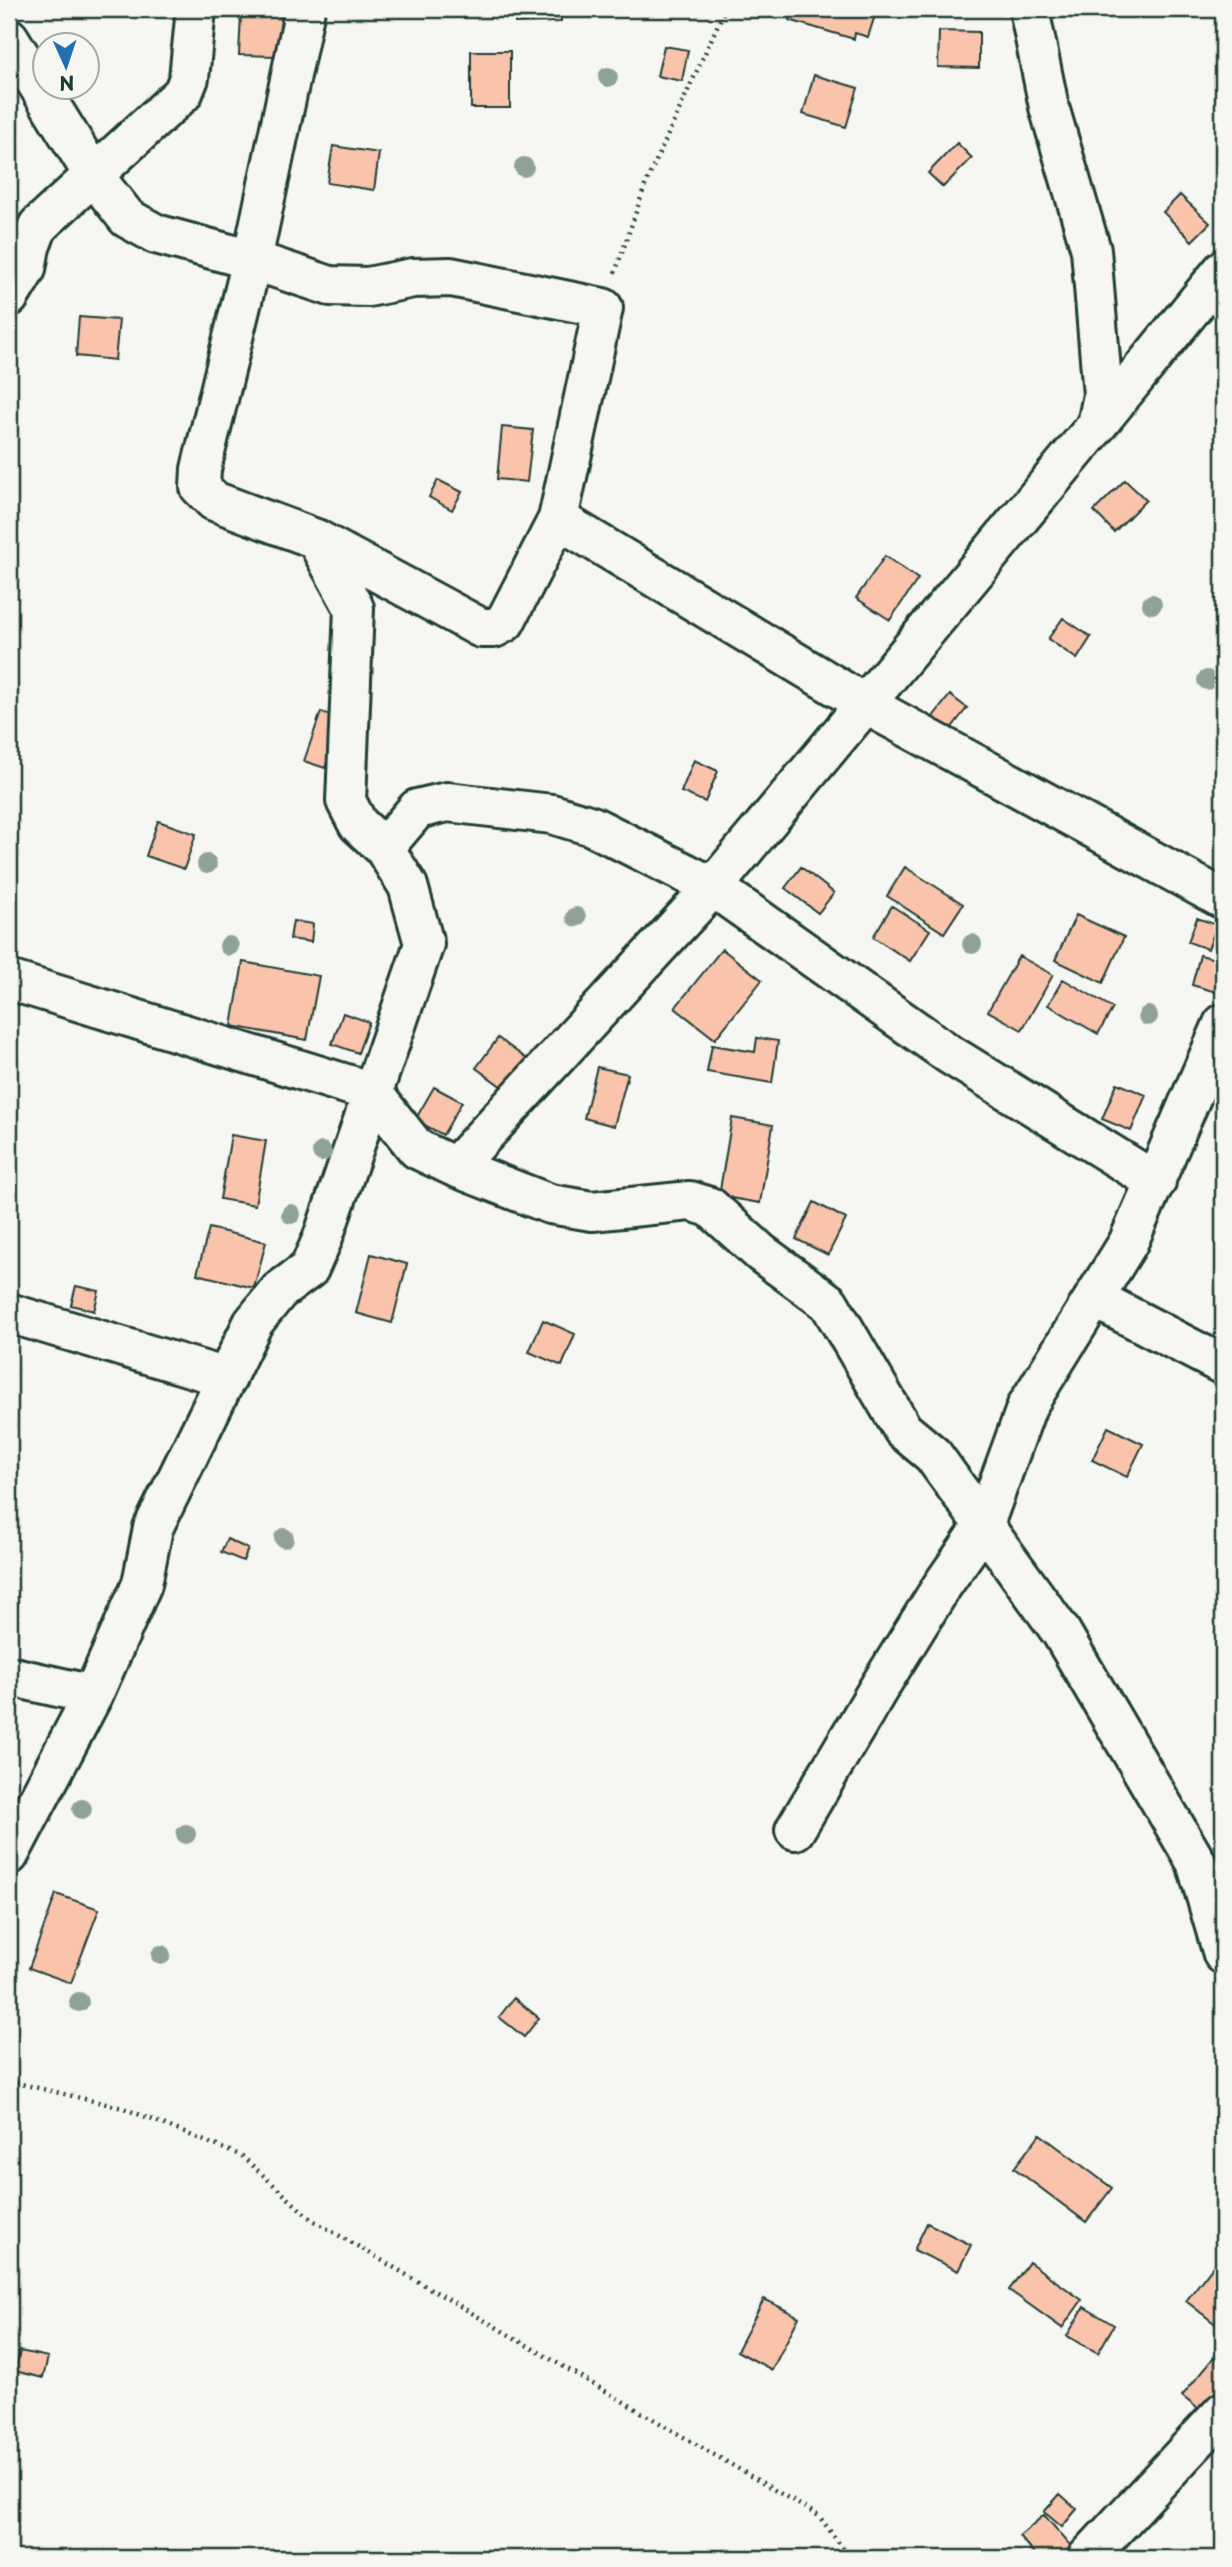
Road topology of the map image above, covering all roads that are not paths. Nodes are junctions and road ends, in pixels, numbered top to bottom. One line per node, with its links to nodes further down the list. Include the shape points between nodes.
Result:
1 (196, 9): 5 (street, via 189,78 183,93)
2 (305, 9): 6 (street)
3 (1029, 9): 9 (street, via 1049,107 1091,250 1102,395)
4 (9, 38): 5 (street)
5 (93, 176): 6 (street, via 127,218 156,234); 8 (street, via 38,226 26,269)
6 (252, 260): 10 (street, via 330,286 368,287 451,277 603,308); 11 (street, via 200,487 214,501)
7 (1223, 270): 9 (street)
8 (9, 297)
9 (1097, 425): 12 (street)
10 (558, 519): 11 (street, via 505,622 494,628 481,628); 12 (street)
11 (316, 539): 13 (street, via 354,608 346,801 358,824)
12 (865, 704): 14 (street); 15 (street)
13 (384, 848): 14 (street, via 417,809 447,802 552,814 593,826); 18 (street, via 408,886 424,944)
14 (713, 887): 19 (street); 20 (street, via 949,1054)
15 (1223, 899)
16 (9, 980): 18 (street)
17 (1223, 1024): 20 (street)
18 (372, 1093): 19 (street, via 417,1149); 24 (street, via 309,1269 279,1291 253,1323)
19 (455, 1167): 25 (street, via 561,1206 593,1210 690,1201 710,1207 761,1253 830,1303 902,1430 933,1455)
20 (1156, 1182): 21 (street, via 1128,1242)
21 (1094, 1298): 23 (street); 25 (street, via 1027,1406)
22 (9, 1313): 24 (street)
23 (1223, 1365)
24 (227, 1378): 27 (street, via 153,1528 142,1584)
25 (983, 1527): 28 (street, via 942,1586); 30 (street, via 1061,1632 1196,1862)
26 (9, 1675): 27 (street)
27 (93, 1695): 29 (street)
28 (795, 1830)
29 (9, 1855)
30 (1223, 1954)
31 (1223, 2413): 32 (street)
32 (1087, 2558)

